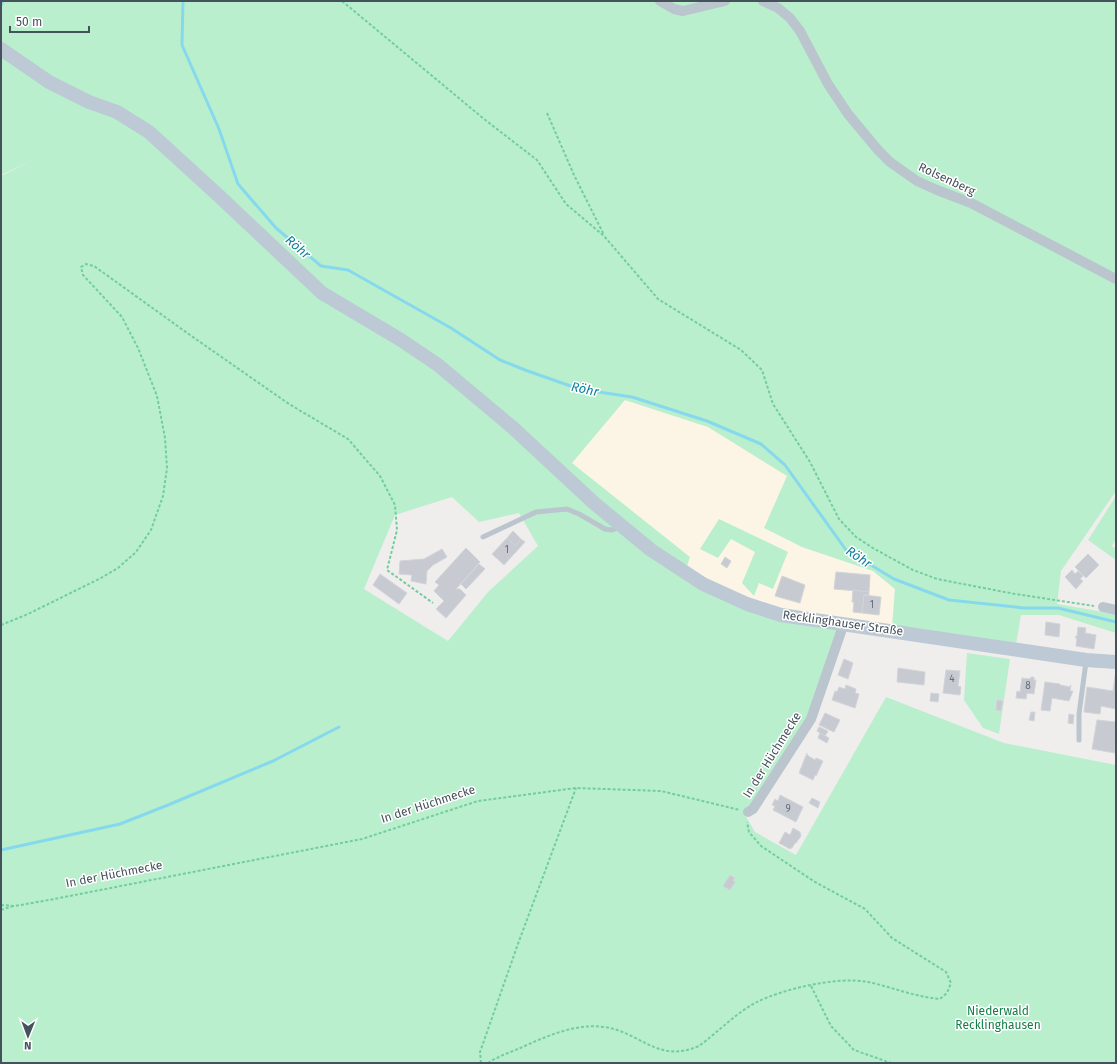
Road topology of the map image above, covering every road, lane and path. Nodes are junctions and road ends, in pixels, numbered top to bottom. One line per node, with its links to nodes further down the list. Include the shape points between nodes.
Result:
1 (342, 1): 7 (path, via 537,160 566,204)
2 (660, 1): 3 (street, via 683,11)
3 (725, 1)
4 (763, 1): 8 (street, Rolsenberg, via 772,4 795,24 828,84 848,114 890,162 917,181 971,204)
5 (1, 49): 9 (main road, Recklinghauser Straße, via 50,82 89,102 117,112 149,132 322,293 438,365 512,427)
6 (548, 113): 7 (path, via 574,175)
7 (604, 236): 12 (path, via 658,299 740,350 762,370 773,404 810,462 839,519 856,537 902,564 937,579 974,588)
8 (1116, 279)
9 (621, 526): 10 (lane, via 612,530 605,529 567,509 536,512); 14 (main road, Recklinghauser Straße, via 651,550 703,584 747,604 781,615)
10 (483, 537)
11 (433, 603): 15 (path, via 387,570 398,530 395,505 380,476 348,439 277,395 94,266 86,264 81,267 83,275 122,316 157,396 165,438 167,468 163,496 151,530 136,552 118,568 35,611)
12 (1103, 607): 13 (street)
13 (1116, 610)
14 (844, 623): 16 (main road, Recklinghauser Straße); 20 (street, In der Hüchmecke, via 811,719 753,809)
15 (1, 625)
16 (1086, 660): 17 (main road, Recklinghauser Straße); 18 (lane, via 1079,714)
17 (1116, 662)
18 (1079, 740)
19 (576, 788): 20 (path, In der Hüchmecke, via 661,791); 22 (path, In der Hüchmecke, via 478,800 362,839); 25 (path, via 480,1052)
20 (748, 812): 24 (path, via 749,832 761,846 815,882 865,909 892,938 946,972 951,983 947,993 940,999 861,981 838,981)
21 (1, 905): 22 (path, In der Hüchmecke)
22 (15, 906): 23 (path)
23 (1, 910)
24 (811, 986): 26 (path, via 776,993 754,1004 699,1046 690,1050 662,1051 626,1033 604,1027 583,1026 553,1034); 27 (path, via 831,1026 854,1050)
25 (481, 1063)
26 (488, 1063)
27 (891, 1063)

